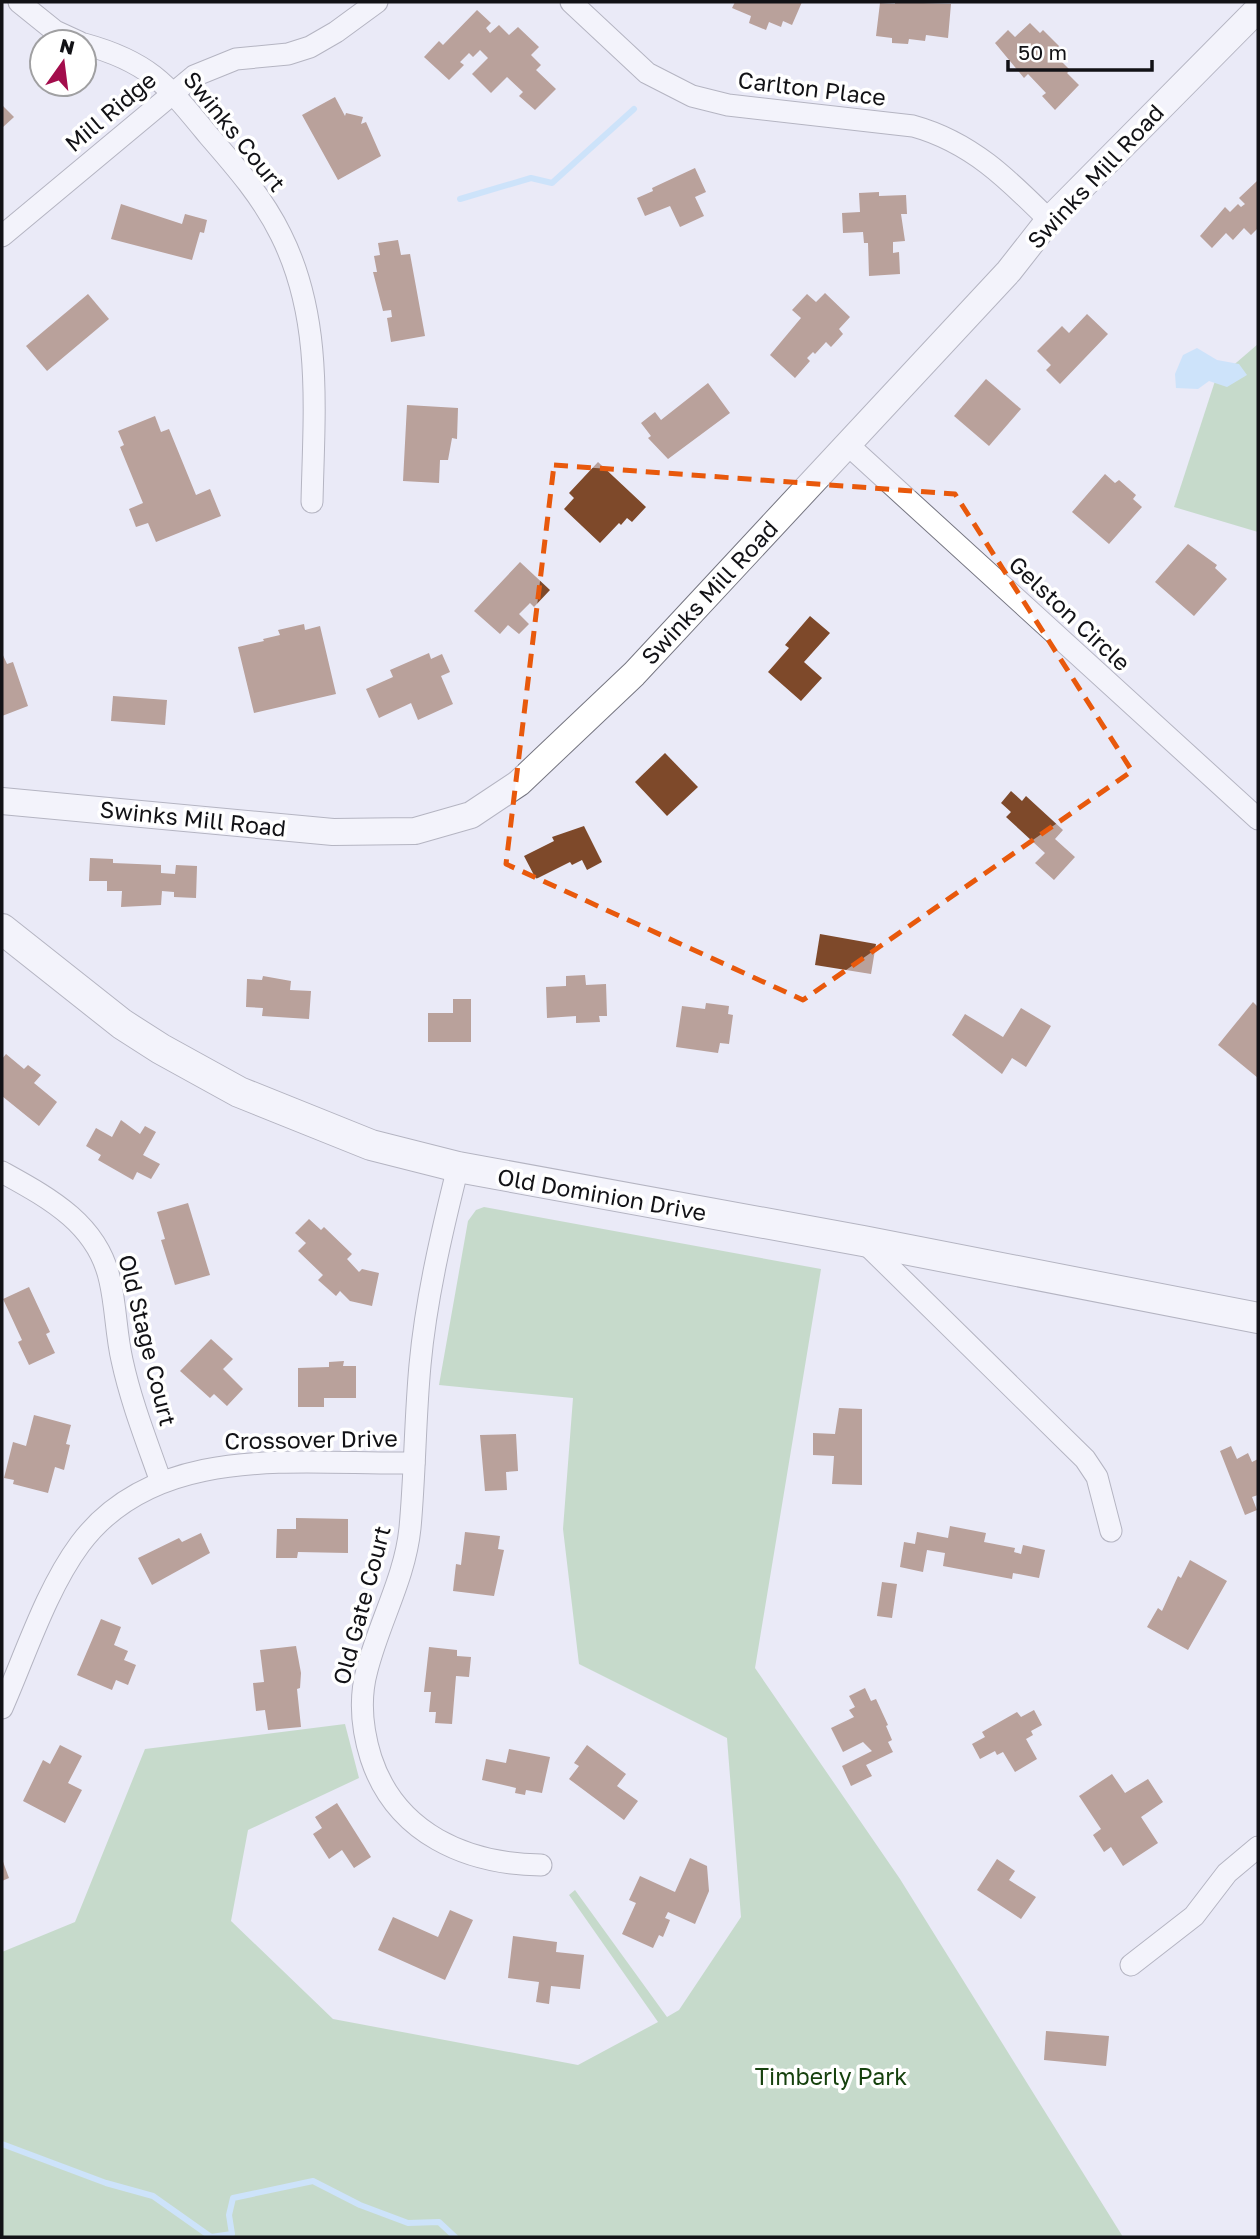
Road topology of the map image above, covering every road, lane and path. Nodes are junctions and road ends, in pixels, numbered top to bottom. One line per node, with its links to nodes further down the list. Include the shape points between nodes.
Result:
1 (19, 2): 5 (street)
2 (377, 2): 7 (street, Mill Ridge, via 310,47 218,65)
3 (571, 2): 8 (street, Carlton Place, via 626,56 666,85 728,105 932,131 995,167)
4 (1258, 9): 8 (street, Swinks Mill Road)
5 (50, 28)
6 (98, 49): 7 (street, Swinks Court, via 133,60)
7 (172, 92): 9 (street, Mill Ridge); 11 (street, Swinks Court, via 262,201 303,289 314,355)
8 (1049, 220): 10 (street, Swinks Mill Road, via 1009,271)
9 (2, 236)
10 (847, 444): 12 (street, Swinks Mill Road, via 615,692 519,783 471,815 415,831 333,832); 13 (street, Gelston Circle)
11 (312, 502)
12 (2, 801)
13 (1258, 819)
14 (2, 929): 15 (main road, Old Dominion Drive, via 122,1024 205,1075 342,1135)
15 (458, 1167): 17 (main road, Old Dominion Drive); 19 (street, Old Gate Court, via 424,1341)
16 (2, 1172): 20 (street, Old Stage Court, via 72,1215 101,1255 132,1399)
17 (863, 1241): 18 (main road, Old Dominion Drive); 21 (street, via 1085,1459 1097,1478)
18 (1258, 1318)
19 (414, 1463): 20 (street, Crossover Drive, via 231,1465); 24 (street, Old Gate Court, via 405,1559 362,1695 367,1743 389,1797 422,1832 475,1857)
20 (161, 1482): 22 (street, Crossover Drive, via 103,1518 80,1544 58,1582)
21 (1111, 1531)
22 (2, 1708)
23 (1258, 1847): 25 (street, via 1227,1873 1194,1916)
24 (541, 1865)
25 (1131, 1965)

